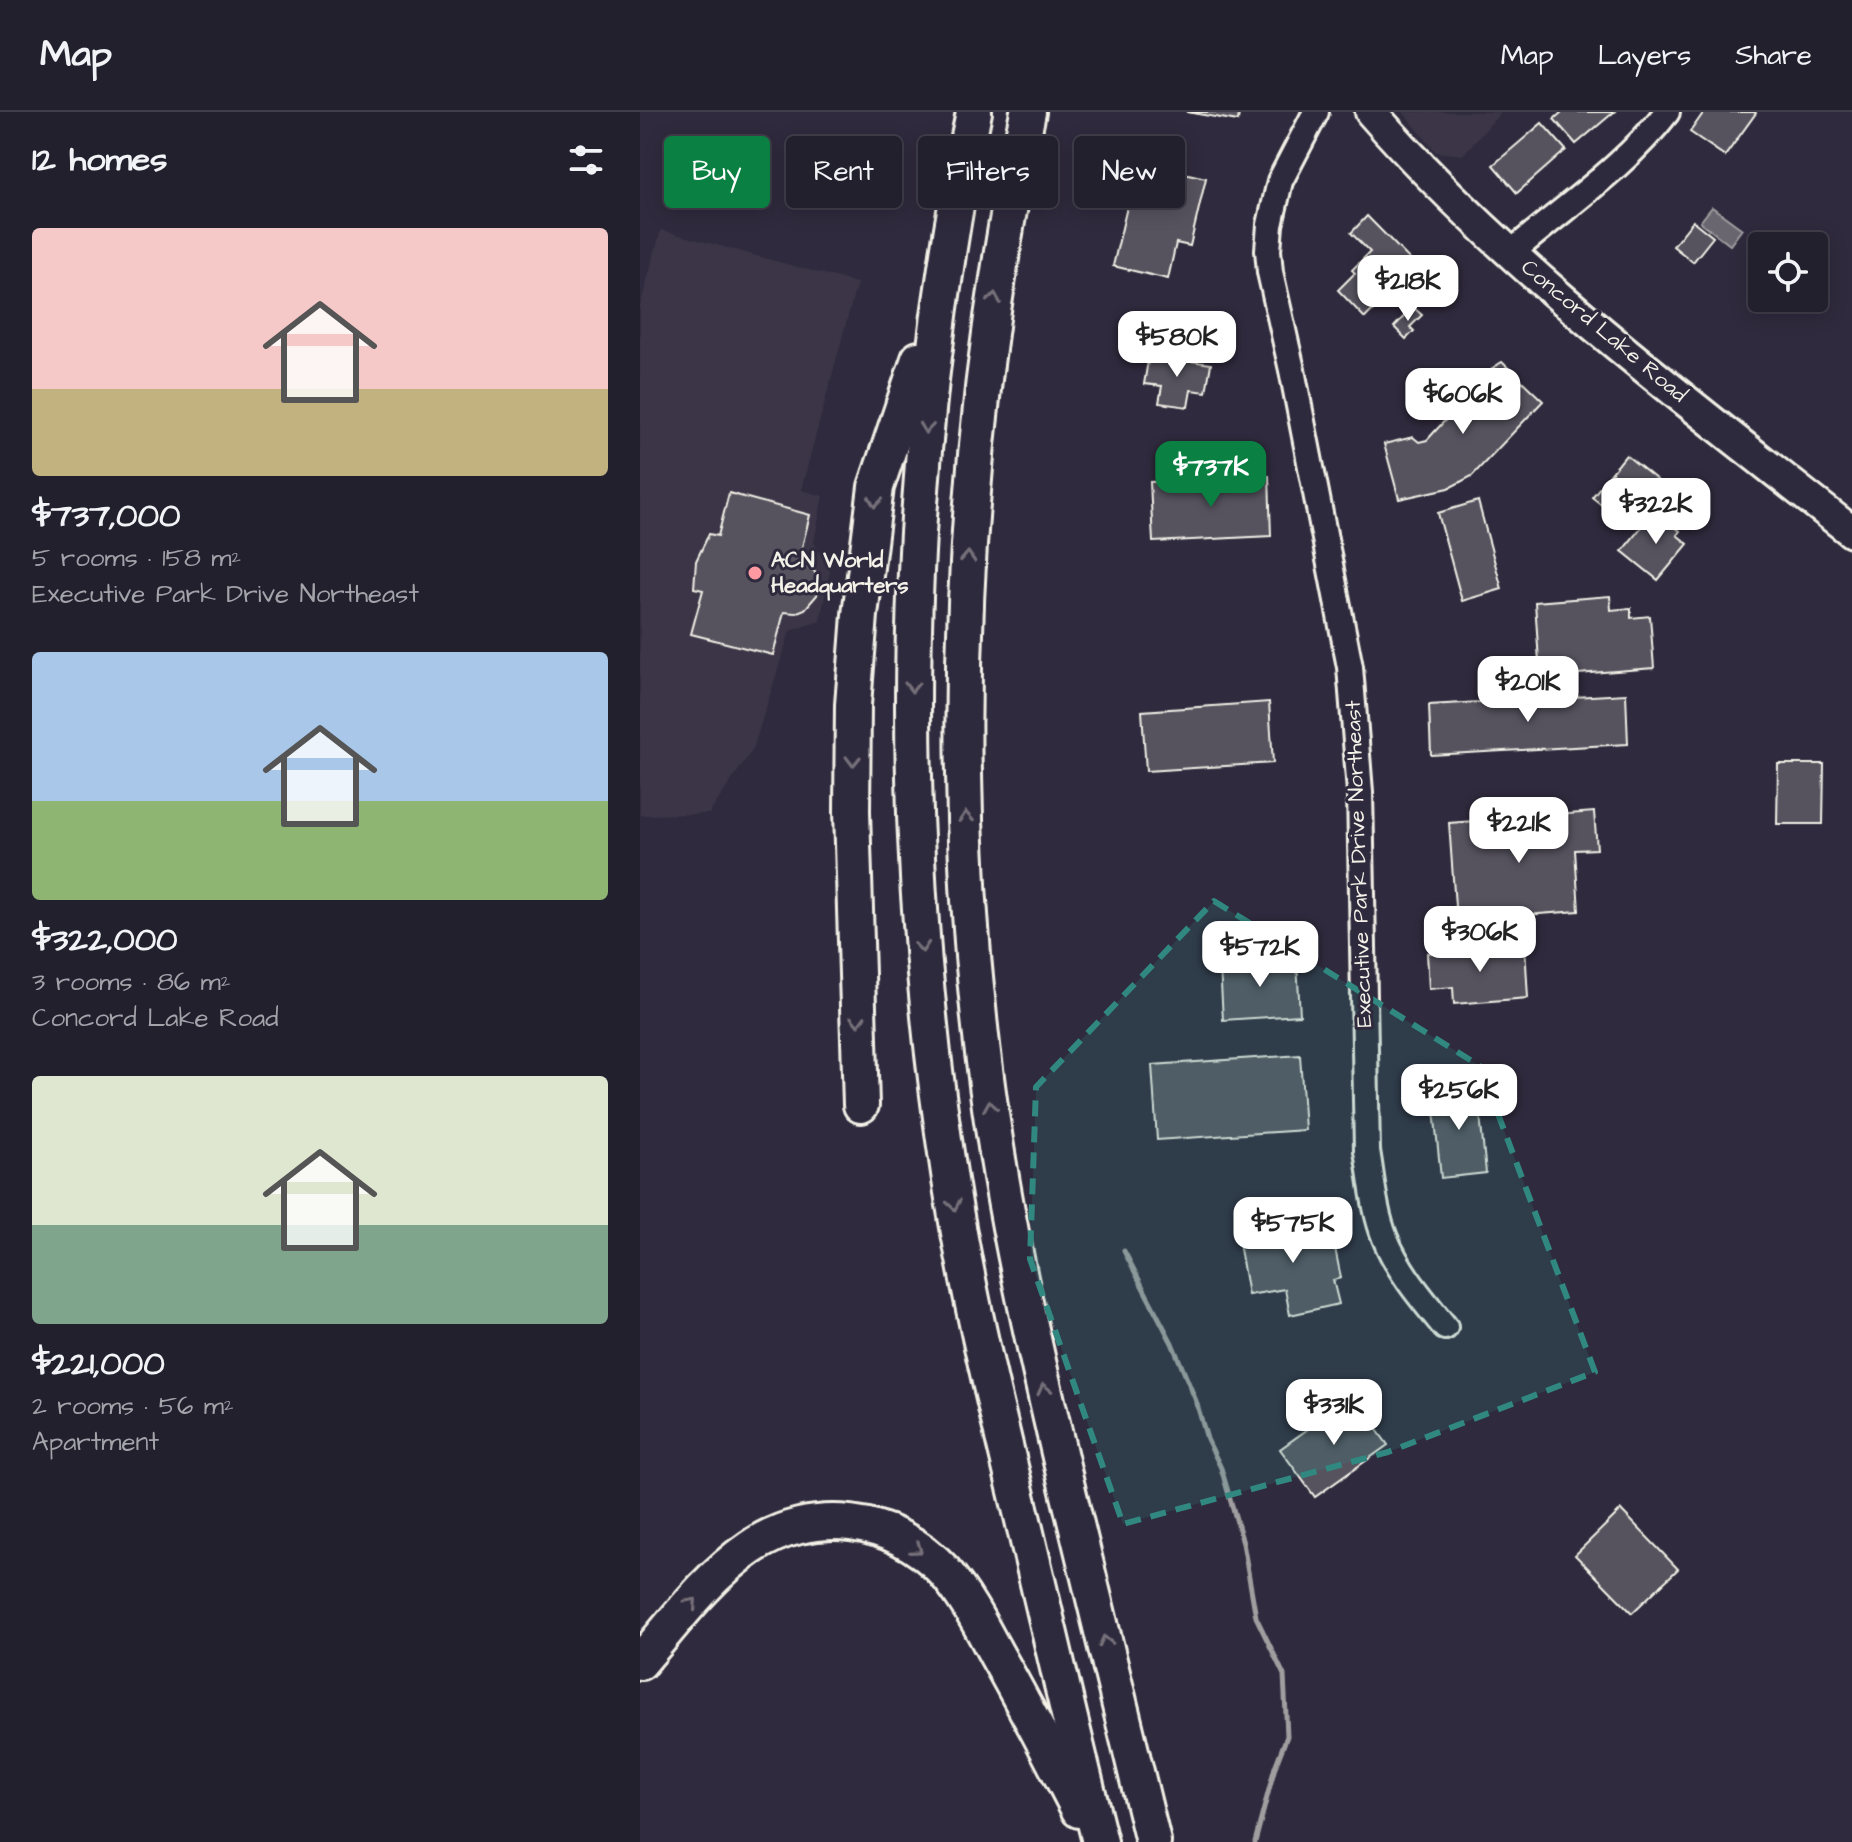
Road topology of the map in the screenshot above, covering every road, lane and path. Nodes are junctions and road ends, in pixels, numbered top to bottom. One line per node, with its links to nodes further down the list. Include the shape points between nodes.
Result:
1 (974, 112): 7 (highway)
2 (1028, 112): 12 (highway, one-way to 2, via 1006,1207 982,1045 970,895 962,706 973,466 1009,202)
3 (1316, 112): 10 (street, Executive Park Drive Northeast, via 1280,181 1270,225 1270,272 1350,667 1360,780 1370,1167 1385,1238)
4 (1371, 112): 6 (main road, Concord Lake Road, via 1424,172)
5 (1667, 112): 6 (street, via 1617,166)
6 (1511, 253): 8 (main road, Concord Lake Road)
7 (941, 295): 9 (highway, one-way to 9, via 876,487 860,615 852,811); 13 (highway, one-way to 13, via 920,495 912,667 912,781 928,1018 950,1183 973,1301)
8 (1852, 532)
9 (861, 1105)
10 (1445, 1327)
11 (640, 1662): 13 (highway, one-way to 13, via 727,1566 780,1530 843,1521 898,1536 944,1572 977,1618)
12 (1123, 1717): 14 (highway); 15 (highway)
13 (1098, 1842)
14 (1153, 1842)
15 (1175, 1842)

